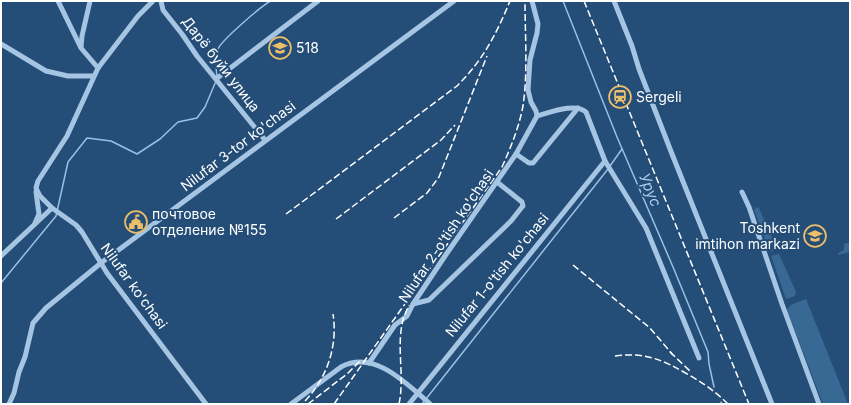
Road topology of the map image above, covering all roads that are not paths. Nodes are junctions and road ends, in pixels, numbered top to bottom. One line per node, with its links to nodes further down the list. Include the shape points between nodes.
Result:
1 (58, 1): 10 (street)
2 (90, 1): 10 (street)
3 (153, 1): 11 (street, via 138,16)
4 (161, 1): 13 (street, Дарё буйи улица, via 163,10)
5 (318, 1): 13 (street)
6 (454, 1): 16 (street, Nilufar 3-tor ko'chasi)
7 (532, 1): 15 (street, via 538,24 530,60 528,90)
8 (614, 1): 35 (street)
9 (1, 44): 12 (street, via 46,71 68,76)
10 (81, 48): 11 (street)
11 (98, 68): 12 (street)
12 (93, 76): 20 (street, via 67,136)
13 (216, 79): 16 (street, Дарё буйи улица)
14 (578, 108): 15 (street, via 555,110); 17 (street, via 533,163); 18 (street, via 586,112)
15 (537, 116): 17 (street, Nilufar 2-o'tish ko'chasi)
16 (265, 140): 25 (street, Nilufar 3-tor ko'chasi)
17 (516, 154): 19 (street, Nilufar 2-o'tish ko'chasi)
18 (605, 161): 27 (street, via 646,228); 29 (street, Nilufar 1-o'tish ko'chasi)
19 (497, 182): 26 (street, Nilufar 2-o'tish ko'chasi); 26 (street, via 522,202 523,206 511,221 429,300)
20 (36, 188): 22 (street, Nilufar ko'chasi); 23 (street, via 39,214)
21 (742, 192): 36 (street, via 750,207)
22 (52, 208): 23 (street); 25 (street, Nilufar ko'chasi, via 79,229)
23 (31, 228): 24 (street)
24 (1, 256)
25 (101, 263): 30 (street, Nilufar 3-tor ko'chasi, via 46,308 33,322 25,357); 31 (street, Nilufar ko'chasi)
26 (413, 304): 28 (street, Nilufar 2-o'tish ko'chasi, via 407,316 395,325)
27 (699, 358)
28 (370, 363): 29 (street, via 394,374); 32 (street, via 353,362 344,365)
29 (417, 393): 33 (street, Nilufar 1-o'tish ko'chasi); 34 (street)
30 (9, 404)
31 (206, 404)
32 (291, 404)
33 (409, 404)
34 (430, 404)
35 (772, 404)
36 (819, 404)

